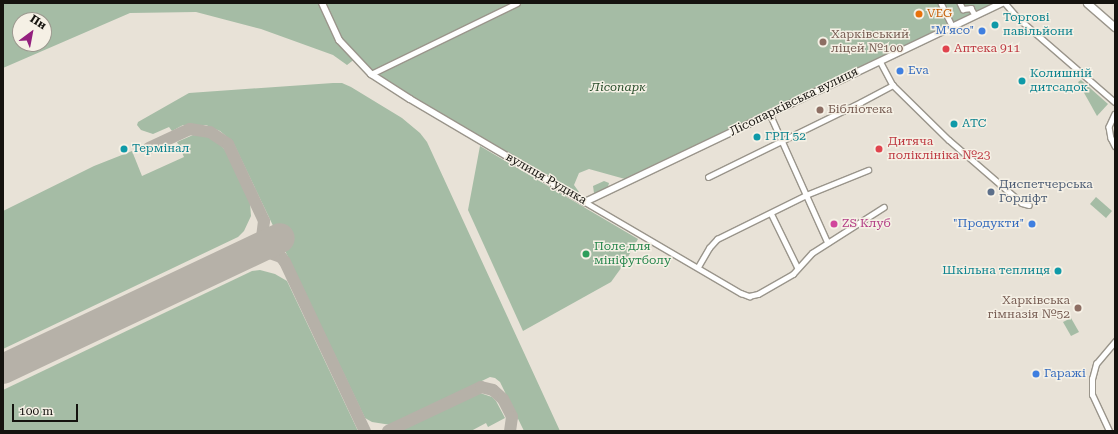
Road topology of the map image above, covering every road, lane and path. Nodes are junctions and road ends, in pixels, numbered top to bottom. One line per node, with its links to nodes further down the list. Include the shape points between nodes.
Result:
1 (322, 3): 11 (street, вулиця Рудика, via 339,40)
2 (517, 3): 11 (street)
3 (941, 3): 8 (street)
4 (960, 3): 7 (street, via 963,9 971,8)
5 (1004, 3): 7 (street, Лісопарківська вулиця); 13 (street)
6 (1087, 3): 9 (main road)
7 (975, 15): 8 (street, Лісопарківська вулиця)
8 (952, 26): 10 (street, Лісопарківська вулиця)
9 (1115, 27)
10 (880, 61): 12 (street); 14 (street, Лісопарківська вулиця)
11 (370, 74): 21 (street, вулиця Рудика)
12 (893, 84): 16 (street); 22 (street, via 949,140 1022,203)
13 (1114, 100)
14 (770, 114): 16 (street); 21 (street, Лісопарківська вулиця)
15 (1115, 114): 17 (street, via 1109,127)
16 (782, 141): 19 (street); 20 (street)
17 (1115, 146)
18 (868, 170): 20 (street)
19 (708, 177)
20 (806, 195): 24 (street); 25 (street)
21 (585, 202): 26 (street, вулиця Рудика)
22 (1029, 205)
23 (884, 207): 25 (street)
24 (771, 213): 26 (street, via 717,239); 27 (street)
25 (828, 243): 27 (street, via 812,253)
26 (698, 267): 27 (street, вулиця Рудика, via 749,296 758,294 793,274)
27 (798, 268)
28 (1115, 341): 29 (street, via 1096,364 1092,379 1092,395)
29 (1109, 431)

